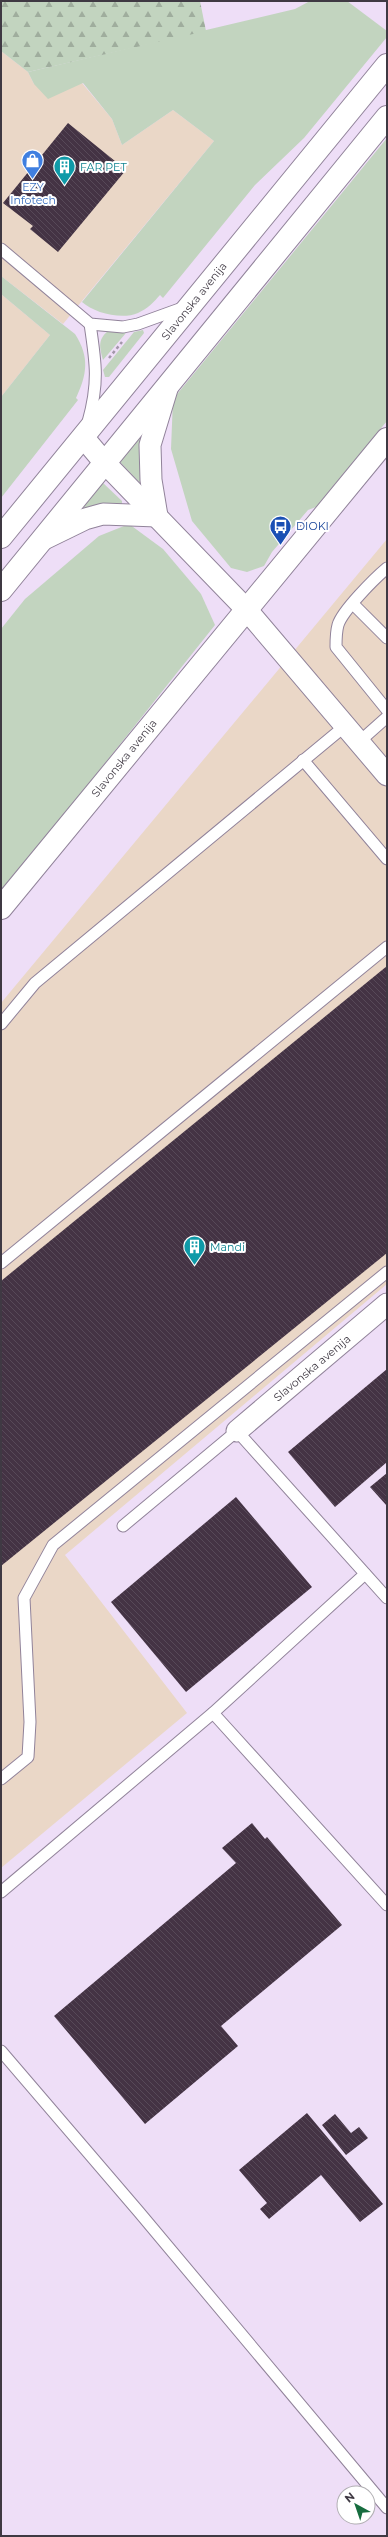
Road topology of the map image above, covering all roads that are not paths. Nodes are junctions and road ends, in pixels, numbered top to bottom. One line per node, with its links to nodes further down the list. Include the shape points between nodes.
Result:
1 (387, 64): 4 (main road, Slavonska avenija)
2 (387, 117): 6 (main road)
3 (1, 249): 5 (lane)
4 (191, 305): 5 (lane, via 123,327); 7 (main road, Slavonska avenija)
5 (90, 324): 7 (lane, via 96,364 96,394)
6 (169, 385): 9 (main road); 10 (street, via 150,445 151,480)
7 (83, 437): 9 (street); 11 (main road, Slavonska avenija)
8 (387, 440): 16 (main road, Slavonska avenija)
9 (104, 462): 10 (street); 12 (main road)
10 (157, 516): 12 (street, via 103,514 85,519); 16 (street)
11 (1, 537)
12 (42, 540): 14 (main road)
13 (387, 568): 15 (lane, via 371,582)
14 (1, 590)
15 (353, 604): 17 (lane); 18 (lane, via 338,624 336,647)
16 (246, 608): 20 (street); 25 (main road, Slavonska avenija)
17 (387, 638)
18 (387, 710)
19 (387, 717): 21 (lane)
20 (345, 726): 21 (street); 22 (lane)
21 (359, 742): 23 (street)
22 (303, 760): 24 (lane); 27 (lane, via 35,983)
23 (387, 776)
24 (387, 859)
25 (1, 908)
26 (387, 947): 28 (lane)
27 (1, 1024)
28 (1, 1263)
29 (387, 1272): 36 (lane, via 53,1545 24,1598 30,1722 28,1757)
30 (387, 1304): 31 (street, Slavonska avenija)
31 (237, 1431): 32 (lane); 33 (lane)
32 (123, 1526)
33 (365, 1574): 34 (lane); 35 (lane)
34 (387, 1598)
35 (213, 1713): 37 (lane); 38 (lane)
36 (1, 1779)
37 (1, 1892)
38 (387, 1905)
39 (1, 2051): 40 (lane, via 140,2212)
40 (387, 2508)

